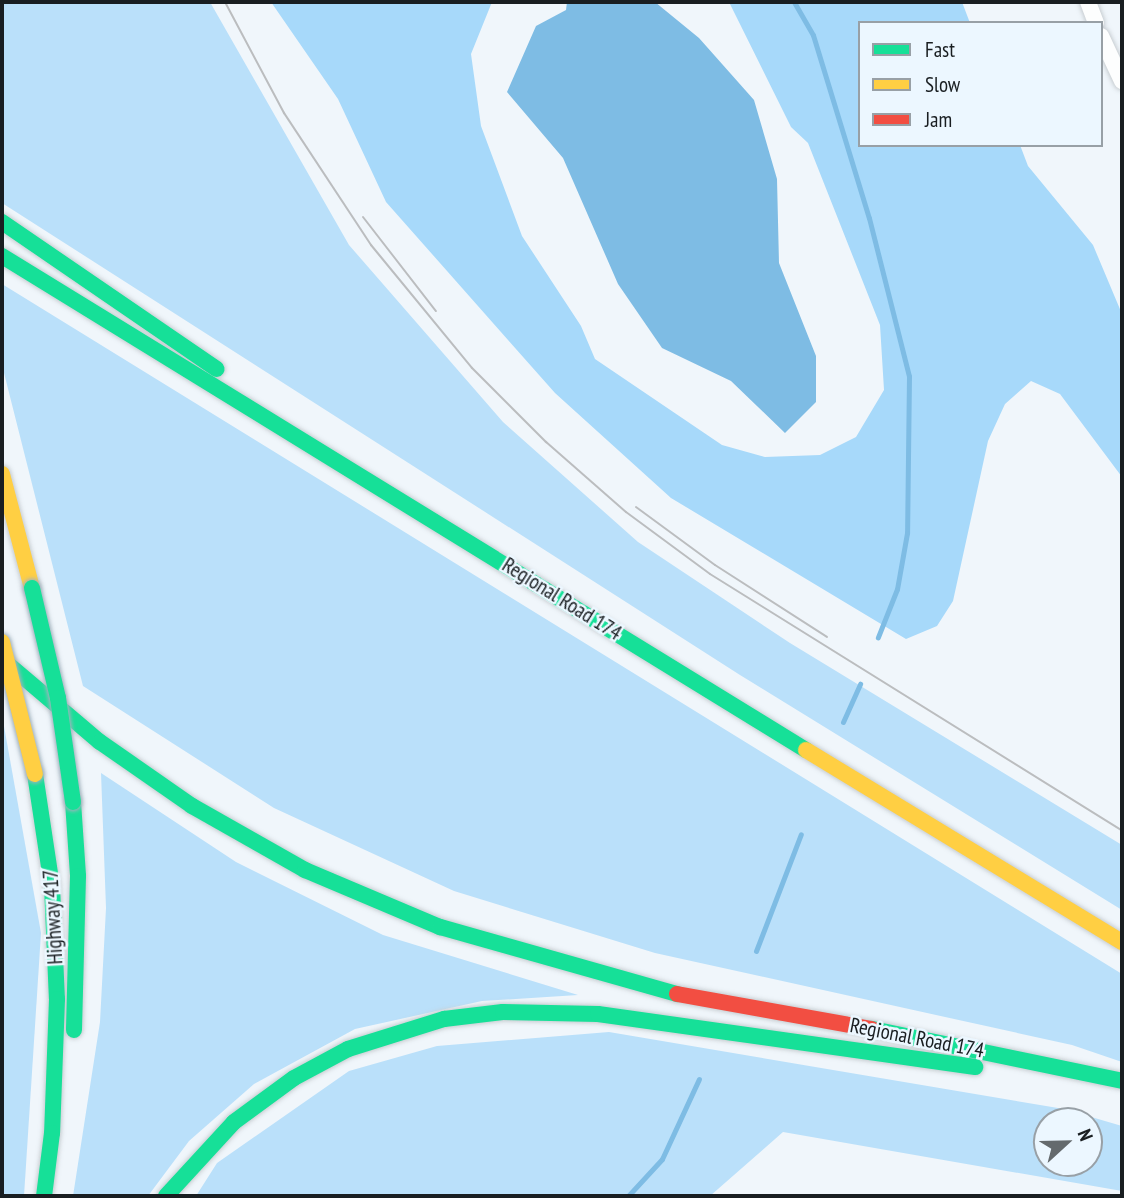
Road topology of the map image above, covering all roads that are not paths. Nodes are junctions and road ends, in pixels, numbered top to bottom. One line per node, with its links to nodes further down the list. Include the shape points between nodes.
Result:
1 (1088, 2): 2 (street)
2 (1095, 21)
3 (1103, 40): 4 (street)
4 (1122, 81)
5 (2, 222): 8 (highway)
6 (2, 256): 8 (highway, Regional Road 174)
7 (2, 474): 12 (highway, bridge, via 60,711 74,802 78,922)
8 (461, 538): 11 (highway, Regional Road 174)
9 (2, 642): 16 (highway, Highway 417, bridge, via 35,774 52,886 55,1089)
10 (2, 659): 14 (highway, Regional Road 174, via 100,742 192,806 277,856 428,922 562,965 697,999 887,1031)
11 (1122, 942)
12 (74, 1044)
13 (72, 1066): 17 (highway)
14 (1122, 1081)
15 (1122, 1097): 18 (highway, via 987,1069 598,1014 484,1014 381,1037 303,1073 234,1122)
16 (44, 1196)
17 (58, 1196)
18 (166, 1196)

